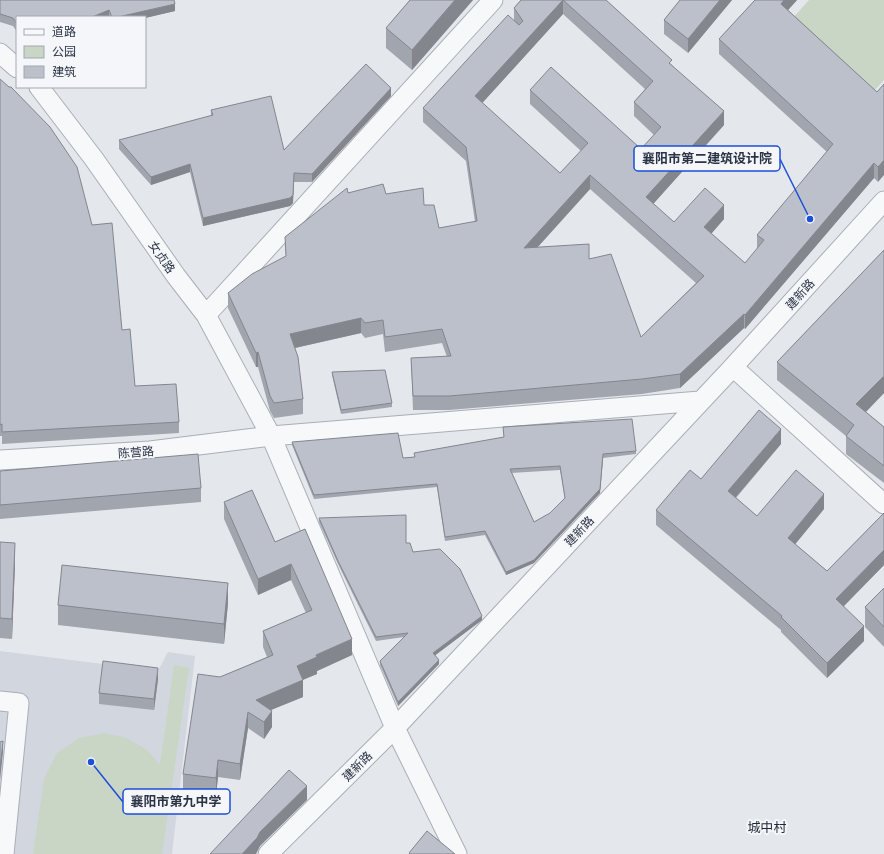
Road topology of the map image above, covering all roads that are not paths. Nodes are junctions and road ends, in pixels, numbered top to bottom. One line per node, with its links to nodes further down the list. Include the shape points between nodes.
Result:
1 (493, 0): 6 (street)
2 (0, 53): 3 (street)
3 (16, 67)
4 (40, 88): 6 (street, 女贞路)
5 (884, 201): 7 (street, 建新路)
6 (206, 315): 9 (street, 女贞路)
7 (733, 367): 8 (street, 建新路); 11 (street)
8 (700, 401): 9 (street, 陈营路); 13 (street, 建新路)
9 (271, 436): 10 (street, 陈营路, via 150,451); 13 (street, 女贞路)
10 (0, 460)
11 (884, 504)
12 (0, 701): 14 (street, via 20,703)
13 (395, 728): 15 (street, 建新路); 16 (street, 女贞路)
14 (4, 854)
15 (268, 854)
16 (457, 854)

